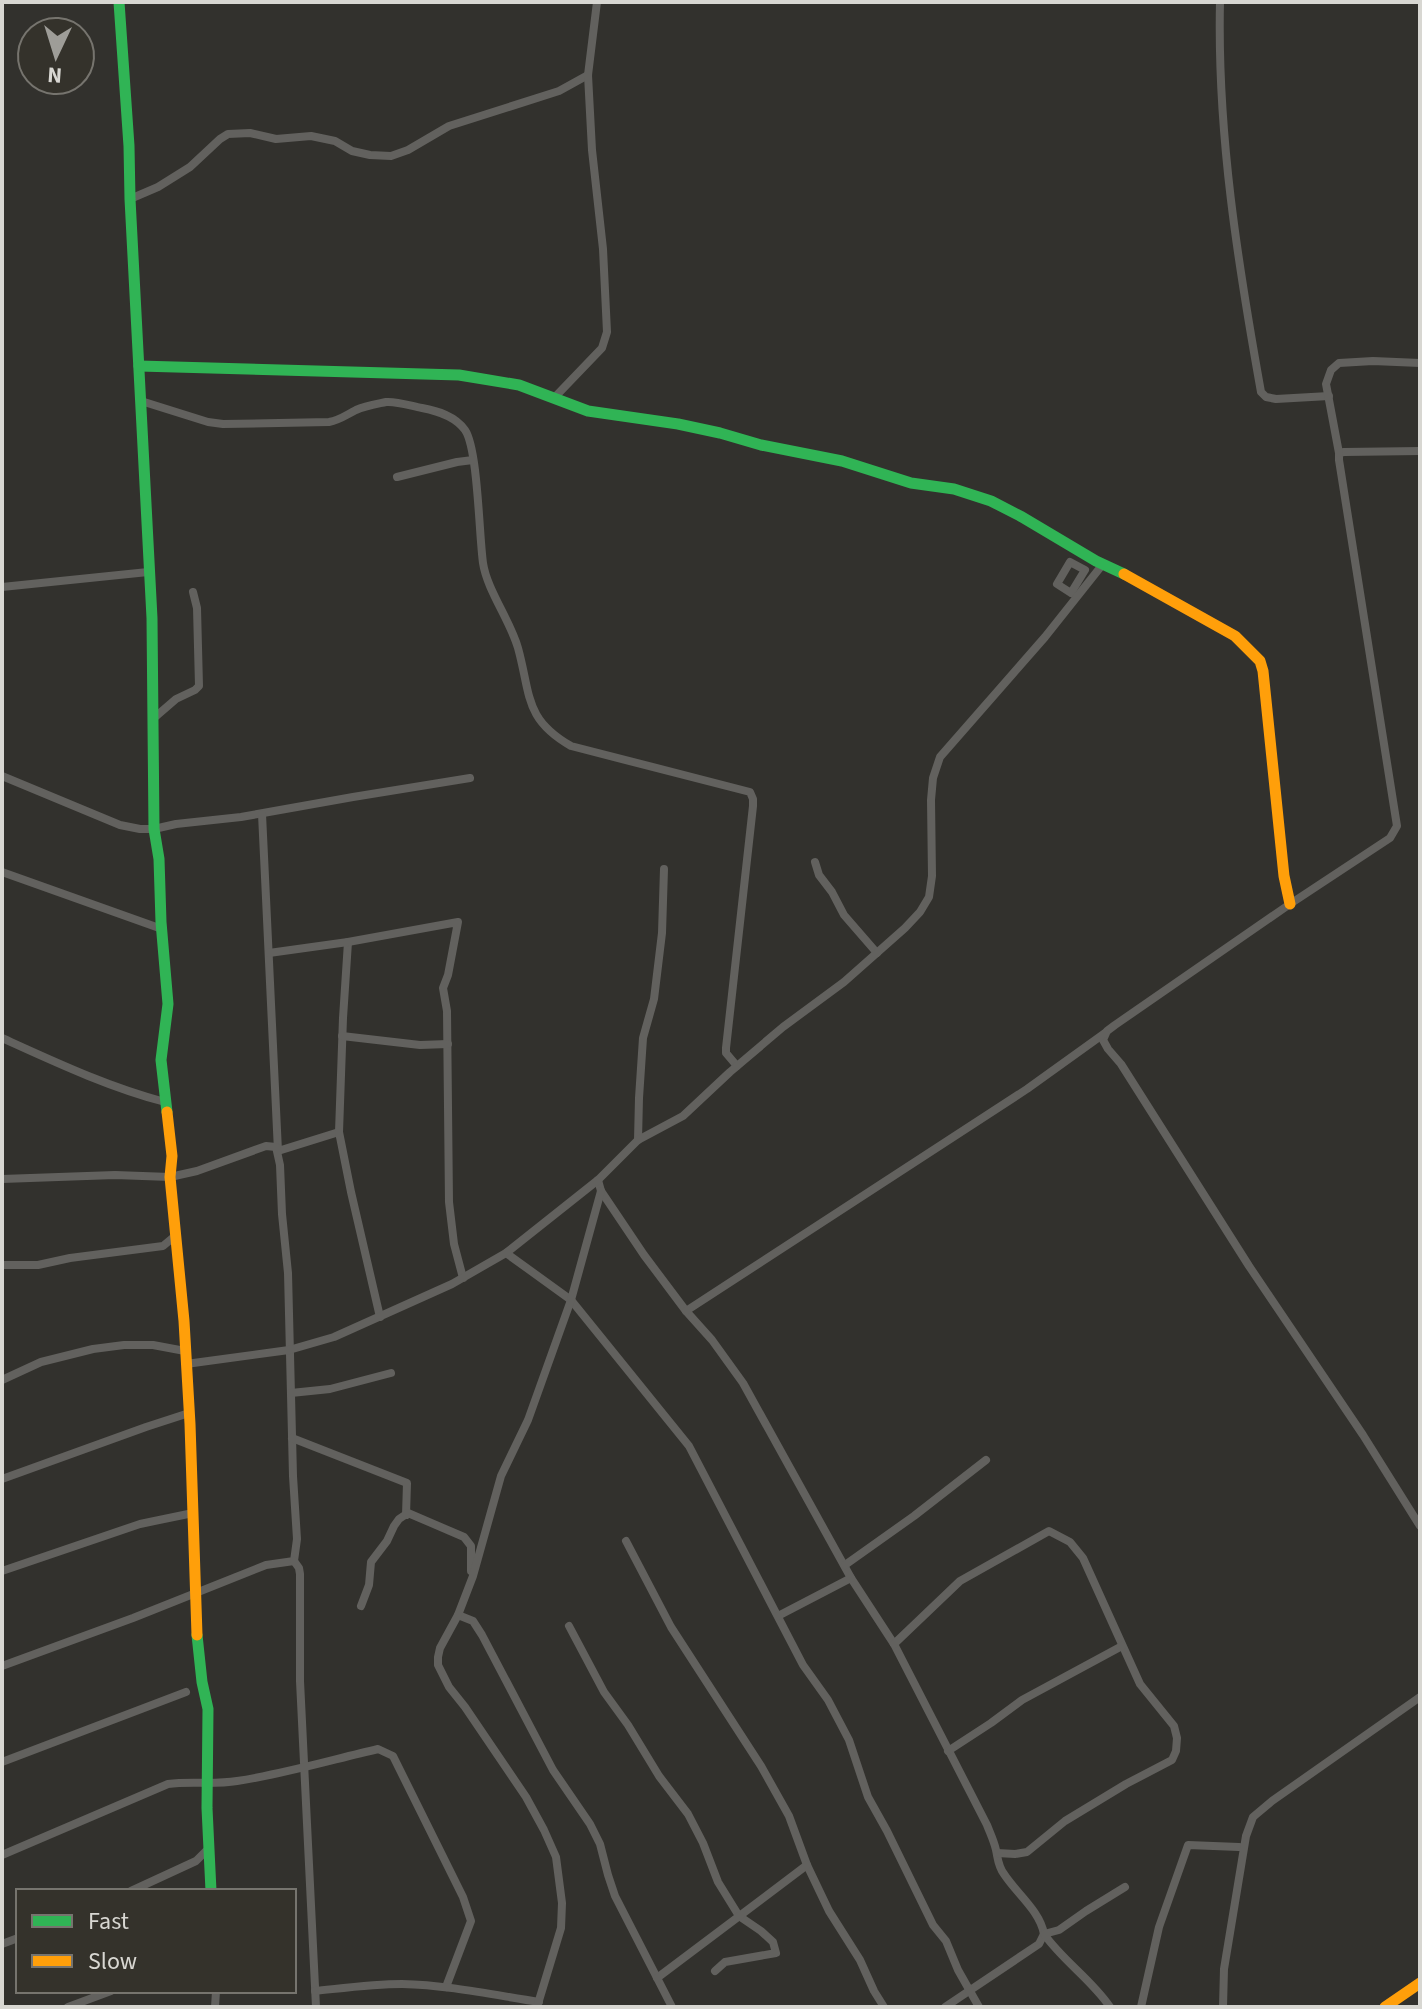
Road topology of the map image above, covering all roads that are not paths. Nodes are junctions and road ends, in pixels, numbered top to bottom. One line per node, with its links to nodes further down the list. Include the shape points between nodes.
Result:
1 (119, 2): 5 (main road)
2 (597, 2): 4 (street)
3 (1220, 2): 8 (street, via 1225,143 1261,392 1276,399)
4 (588, 75): 5 (street, via 559,91 449,126 391,156 352,151 311,136 228,134 190,167); 9 (street, via 607,332 602,348)
5 (130, 199): 7 (main road)
6 (1420, 363): 8 (street, via 1339,363 1328,376)
7 (139, 366): 9 (main road, via 459,375 519,385); 10 (main road)
8 (1329, 396): 12 (street)
9 (554, 398): 15 (main road, via 588,411 709,430 911,483 954,489 991,501)
10 (141, 401): 13 (street, via 223,424 329,422 390,401 457,421 466,432); 16 (main road)
11 (1420, 451): 12 (street)
12 (1339, 453): 27 (street, via 1397,826 1390,838)
13 (473, 460): 14 (street); 36 (street, via 484,567 518,647 534,712 542,724 571,746 751,794 726,1048)
14 (397, 477)
15 (1103, 564): 27 (main road, via 1235,636 1260,661); 31 (street, via 940,757 931,800 929,897)
16 (148, 572): 17 (street); 19 (main road)
17 (2, 587)
18 (193, 592): 19 (street, via 199,686)
19 (154, 718): 23 (main road)
20 (2, 776): 23 (street, via 120,825)
21 (470, 778): 22 (street)
22 (262, 814): 23 (street); 30 (street)
23 (154, 829): 28 (main road)
24 (815, 862): 31 (street, via 844,915)
25 (664, 869): 39 (street, via 654,999 643,1038)
26 (2, 872): 28 (street)
27 (1290, 904): 32 (street)
28 (162, 929): 37 (main road, via 168,1004 161,1060)
29 (348, 942): 30 (street); 33 (street); 35 (street, via 458,922 443,988)
30 (269, 953): 40 (street)
31 (877, 953): 36 (street)
32 (1107, 1031): 52 (street); 65 (street, via 1103,1040 1108,1049)
33 (342, 1036): 35 (street); 38 (street)
34 (2, 1038): 37 (street)
35 (448, 1044): 50 (street, via 449,1202)
36 (737, 1066): 39 (street, via 683,1116)
37 (165, 1102): 41 (main road)
38 (339, 1132): 40 (street); 53 (street)
39 (638, 1140): 43 (street)
40 (278, 1151): 41 (street, via 266,1146); 54 (street)
41 (170, 1177): 42 (street); 45 (main road)
42 (2, 1179)
43 (598, 1180): 44 (street); 47 (street)
44 (601, 1191): 51 (street); 52 (street)
45 (175, 1236): 46 (street); 48 (main road)
46 (163, 1246): 48 (street); 49 (street, via 38,1265)
47 (506, 1253): 50 (street); 51 (street)
48 (177, 1254): 55 (main road)
49 (2, 1265)
50 (463, 1278): 53 (street)
51 (571, 1300): 71 (street, via 528,1420 501,1476); 75 (street, via 689,1446)
52 (686, 1311): 68 (street, via 743,1383)
53 (380, 1317): 54 (street)
54 (289, 1350): 55 (street); 58 (street)
55 (185, 1358): 57 (street, via 153,1345 124,1345 41,1362); 59 (main road)
56 (391, 1373): 58 (street)
57 (2, 1380)
58 (291, 1393): 60 (street)
59 (189, 1413): 62 (street); 63 (main road)
60 (292, 1438): 64 (street, via 407,1483); 67 (street)
61 (986, 1460): 68 (street)
62 (2, 1479)
63 (193, 1513): 69 (street, via 140,1524); 72 (main road)
64 (406, 1515): 71 (street, via 464,1537 471,1546); 73 (street, via 371,1562)
65 (1420, 1526)
66 (626, 1541): 90 (street, via 671,1627 789,1816)
67 (294, 1561): 72 (street, via 266,1565); 84 (street, via 300,1574)
68 (845, 1565): 70 (street)
69 (2, 1571)
70 (851, 1578): 75 (street); 77 (street)
71 (471, 1579): 74 (street)
72 (194, 1593): 79 (street); 85 (main road, via 208,1709)
73 (361, 1606)
74 (458, 1615): 97 (street, via 473,1621 482,1635 553,1770 590,1824 615,1896); 103 (street, via 440,1648 438,1665 526,1797 556,1857 561,1928)
75 (778, 1616): 100 (street, via 849,1740 868,1797)
76 (569, 1626): 94 (street, via 604,1692 688,1814)
77 (894, 1644): 78 (street, via 960,1581 1049,1531 1070,1542 1083,1558); 82 (street)
78 (1122, 1646): 82 (street, via 1022,1700); 88 (street, via 1140,1684 1174,1726 1172,1760 1065,1821 1027,1852)
79 (2, 1666)
80 (186, 1692): 83 (street)
81 (1420, 1697): 112 (street, via 1253,1817 1237,1879)
82 (948, 1751): 88 (street)
83 (2, 1762)
84 (305, 1766): 85 (street); 99 (street, via 378,1749 393,1756 471,1921); 101 (street)
85 (208, 1784): 87 (main road); 89 (street, via 181,1782 152,1789)
86 (1239, 1847): 111 (street, via 1188,1845 1159,1927)
87 (209, 1848): 92 (street, via 196,1861); 93 (main road)
88 (997, 1853): 95 (street, via 998,1864)
89 (2, 1855)
90 (807, 1865): 94 (street); 107 (street)
91 (1125, 1887): 95 (street, via 1059,1930)
92 (135, 1889)
93 (211, 1889)
94 (739, 1916): 96 (street, via 773,1942 776,1953 725,1962); 97 (street)
95 (1044, 1934): 100 (street, via 1039,1944); 110 (street)
96 (715, 1971)
97 (657, 1978): 106 (street)
98 (1420, 1983): 113 (main road)
99 (446, 1987): 101 (street, via 365,1985); 103 (street)
100 (970, 1990): 108 (street); 109 (street)
101 (315, 1991): 105 (street)
102 (106, 1993): 104 (street)
103 (538, 2005)
104 (68, 2007)
105 (316, 2007)
106 (672, 2007)
107 (884, 2007)
108 (945, 2007)
109 (979, 2007)
110 (1110, 2007)
111 (1141, 2007)
112 (1223, 2007)
113 (1385, 2007)

